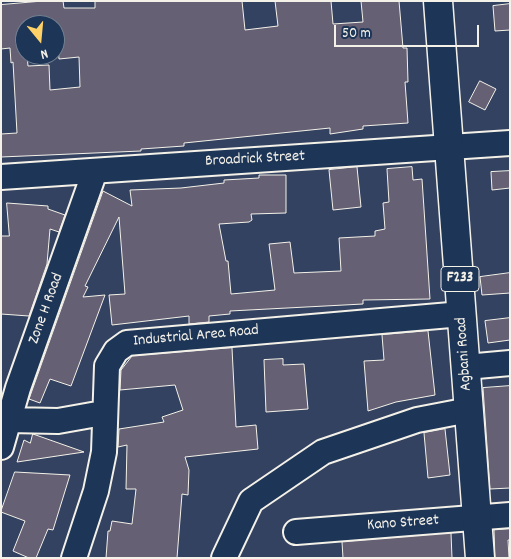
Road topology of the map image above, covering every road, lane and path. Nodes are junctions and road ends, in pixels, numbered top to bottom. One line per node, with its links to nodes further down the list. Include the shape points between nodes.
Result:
1 (438, 1): 3 (main road, Agbani Road / F233)
2 (510, 143): 3 (street, Broadrick Street)
3 (450, 148): 4 (street, Broadrick Street); 6 (main road, Agbani Road / F233)
4 (96, 172): 5 (street, Broadrick Street); 11 (street, Zone H Road)
5 (1, 177)
6 (462, 314): 8 (main road, Agbani Road / F233); 10 (street, Industrial Area Road, via 127,342 106,366)
7 (510, 363): 8 (street)
8 (466, 368): 9 (main road, Agbani Road / F233)
9 (469, 410): 14 (main road, Agbani Road / F233); 17 (street, via 417,420 323,452 251,500)
10 (103, 413): 11 (street, via 58,421); 16 (street, Industrial Area Road, via 104,452 96,491)
11 (9, 420): 12 (street, Zone H Road)
12 (1, 446)
13 (510, 515): 14 (street, Kano Street)
14 (477, 518): 15 (street, Kano Street); 18 (main road, Agbani Road / F233)
15 (296, 532)
16 (74, 558)
17 (224, 558)
18 (480, 558)

